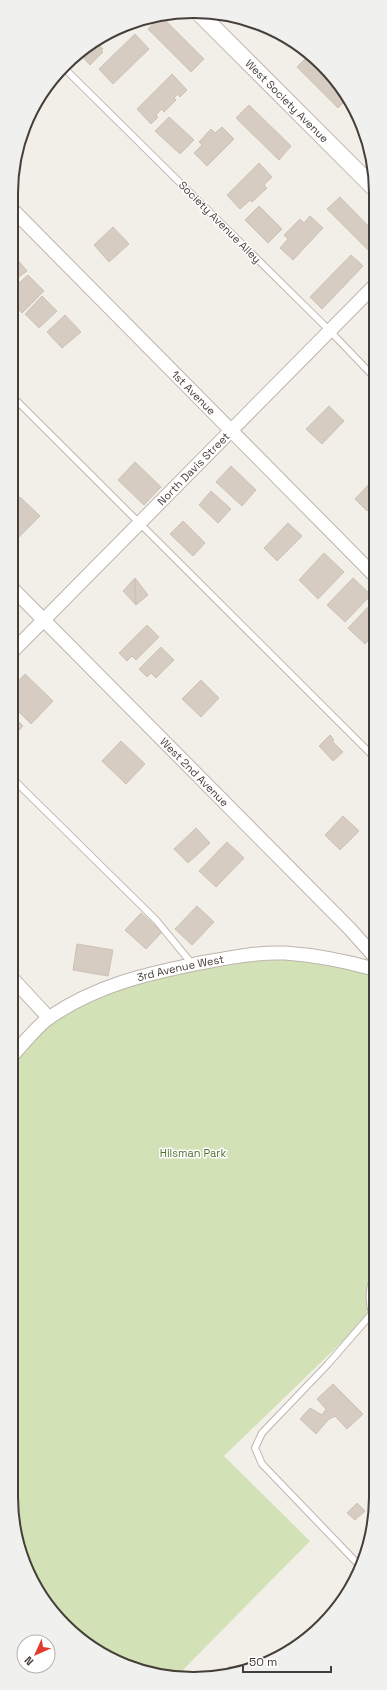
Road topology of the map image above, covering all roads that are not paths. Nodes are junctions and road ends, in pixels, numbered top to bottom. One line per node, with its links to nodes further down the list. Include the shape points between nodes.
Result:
1 (204, 18): 3 (street, West Society Avenue)
2 (67, 71): 6 (lane, Society Avenue Alley)
3 (369, 183)
4 (18, 216): 9 (street, 1st Avenue)
5 (369, 291): 6 (street, North Davis Street)
6 (330, 331): 7 (lane, Society Avenue Alley); 9 (street, North Davis Street)
7 (369, 372)
8 (18, 402): 10 (lane)
9 (231, 430): 10 (street, North Davis Street); 11 (street, 1st Avenue)
10 (140, 522): 13 (street, North Davis Street); 15 (lane)
11 (369, 570)
12 (18, 594): 13 (street, West 2nd Avenue)
13 (44, 620): 14 (street, North Davis Street); 17 (street, West 2nd Avenue)
14 (18, 646)
15 (369, 752)
16 (18, 784): 18 (lane, via 156,920)
17 (369, 950)
18 (193, 965): 19 (street, 3rd Avenue West, via 259,954 284,953 317,956); 21 (street, 3rd Avenue West, via 104,988)
19 (369, 968)
20 (18, 985): 21 (street)
21 (48, 1018): 22 (street, 3rd Avenue West)
22 (18, 1050)
23 (369, 1317): 24 (lane, via 262,1433 256,1448 262,1464)
24 (357, 1562)

